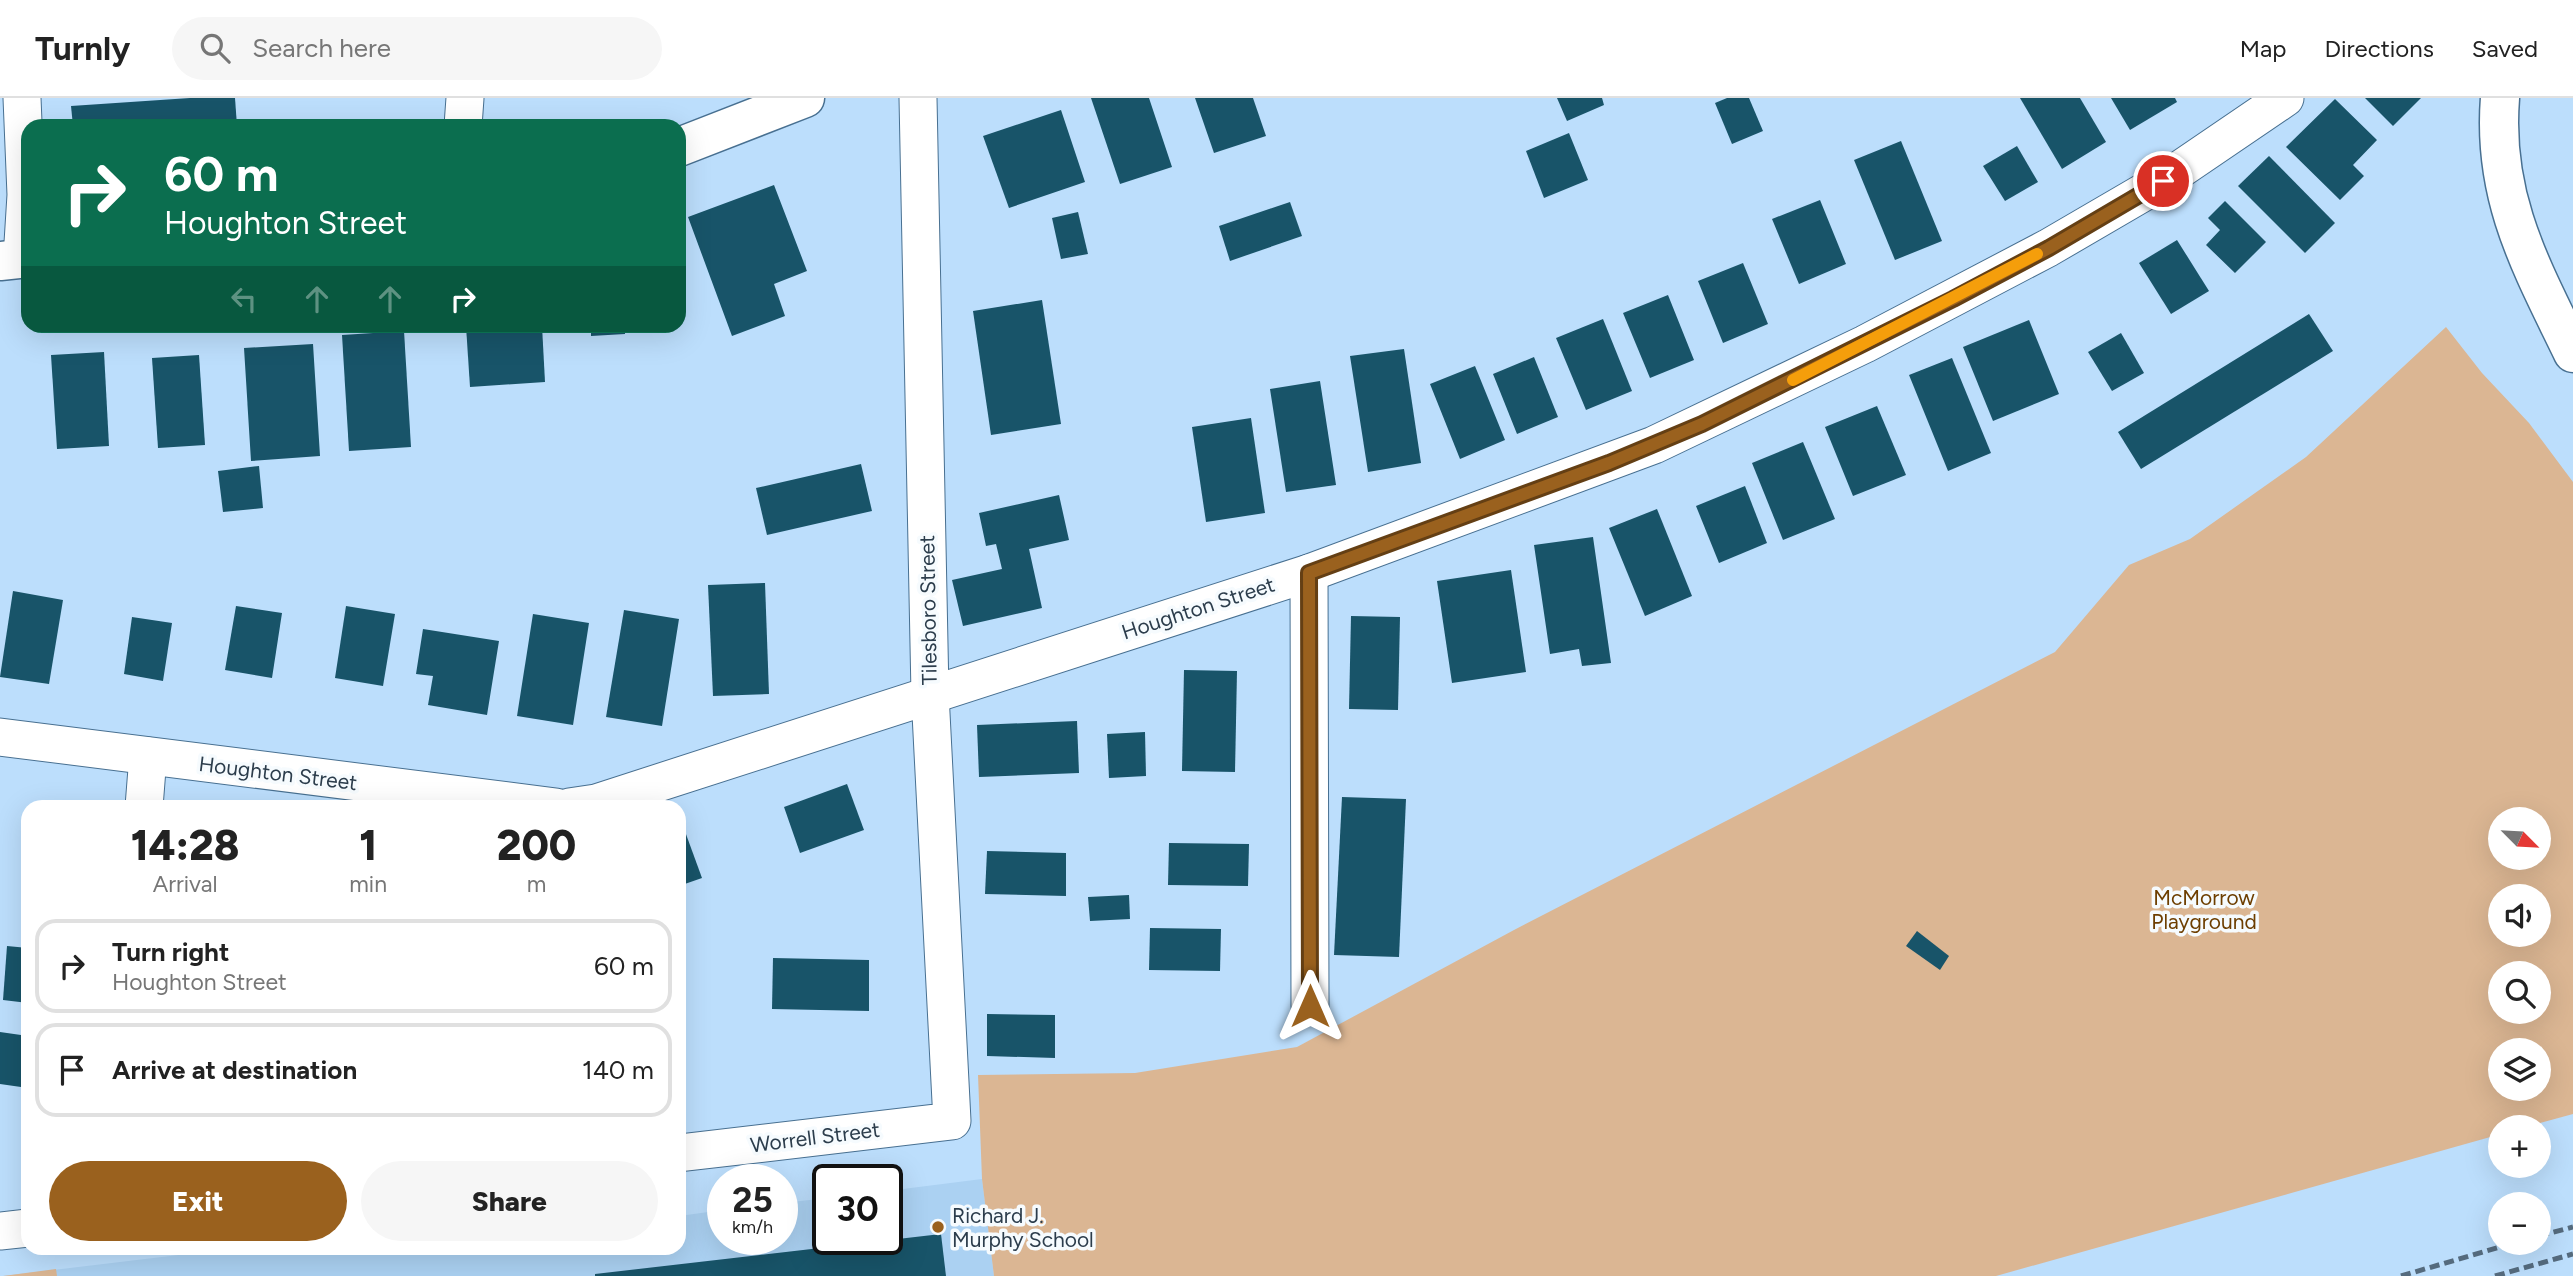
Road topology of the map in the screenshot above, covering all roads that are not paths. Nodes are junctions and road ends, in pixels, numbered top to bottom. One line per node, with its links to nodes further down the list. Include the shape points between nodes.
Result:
1 (22, 98): 7 (street)
2 (465, 98): 8 (street)
3 (805, 98): 9 (main road)
4 (918, 98): 14 (street, Tilesboro Street)
5 (2285, 98): 13 (street, Houghton Street, via 2163,181 2049,248 1779,387 1620,459)
6 (2500, 98): 12 (main road, via 2501,176 2511,215)
7 (23, 119)
8 (464, 119)
9 (686, 144)
10 (21, 231): 11 (street)
11 (17, 260)
12 (2573, 353)
13 (1309, 573): 14 (street, Houghton Street); 20 (street)
14 (930, 694): 19 (street, Houghton Street); 21 (street, Tilesboro Street)
15 (0, 737): 16 (street, Houghton Street)
16 (148, 756): 17 (street); 18 (street, Houghton Street)
17 (145, 800)
18 (500, 800)
19 (605, 800)
20 (1310, 1006)
21 (952, 1121): 22 (street, Worrell Street)
22 (686, 1152)
23 (21, 1229): 24 (street)
24 (0, 1231)

